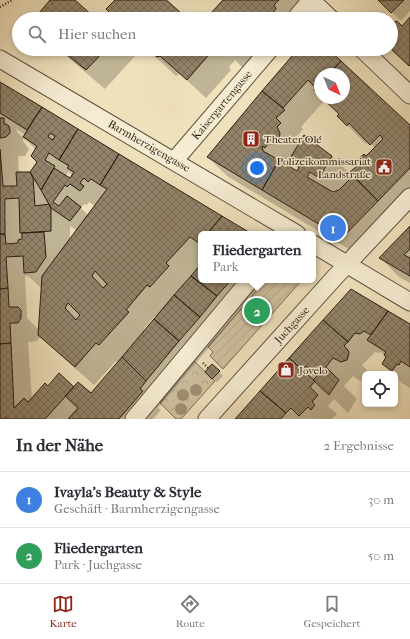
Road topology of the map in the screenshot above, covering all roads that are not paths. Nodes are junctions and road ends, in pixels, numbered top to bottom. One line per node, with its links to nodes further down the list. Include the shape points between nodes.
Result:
1 (301, 12): 2 (street, via 311,0)
2 (324, 12)
3 (264, 56): 7 (street, Kaisergartengasse)
4 (369, 56): 6 (street)
5 (0, 59): 7 (street, Barmherzigengasse)
6 (410, 95)
7 (174, 161): 9 (street, Barmherzigengasse)
8 (410, 197): 11 (street, Juchgasse)
9 (289, 231)
10 (316, 246): 11 (street)
11 (347, 265): 13 (street); 15 (street, Juchgasse)
12 (247, 283): 14 (street)
13 (410, 302)
14 (134, 419)
15 (207, 419)

